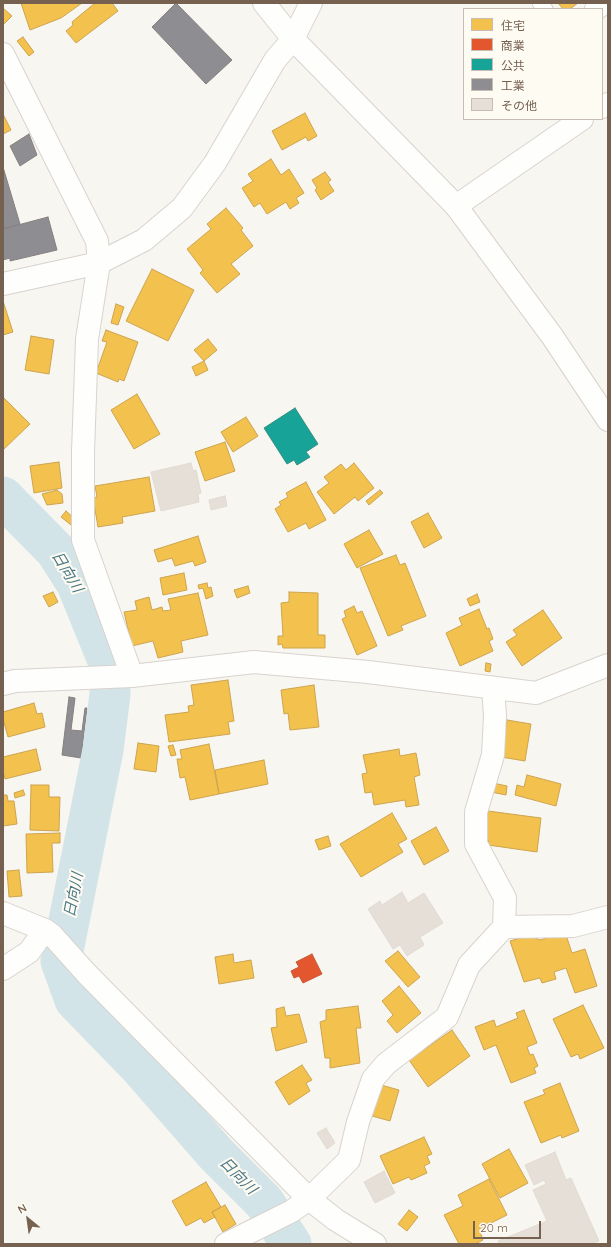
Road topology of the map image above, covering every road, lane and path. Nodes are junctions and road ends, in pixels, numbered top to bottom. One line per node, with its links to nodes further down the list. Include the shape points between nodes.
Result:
1 (264, 3): 3 (street)
2 (311, 3): 3 (street)
3 (293, 39): 6 (street); 7 (street, via 275,60 215,163 182,208 144,240)
4 (3, 54): 7 (street, via 97,241)
5 (580, 120): 6 (street)
6 (456, 206): 9 (street, via 547,330)
7 (99, 263): 8 (street); 11 (street, via 87,339 83,540)
8 (3, 284)
9 (608, 420)
10 (608, 665): 13 (street, via 536,693)
11 (132, 676): 12 (street, via 15,681); 13 (street, via 254,662 368,672)
12 (3, 684)
13 (492, 688): 16 (street, via 495,716 493,755 476,812 476,844 506,898)
14 (3, 913): 17 (street)
15 (608, 917): 16 (street, via 573,926)
16 (504, 926): 19 (street, via 469,965 447,1017 386,1064 372,1079 349,1160)
17 (48, 932): 18 (street, via 29,952); 19 (street)
18 (3, 969)
19 (300, 1205): 20 (street); 21 (street, via 336,1220)
20 (226, 1244)
21 (375, 1244)

